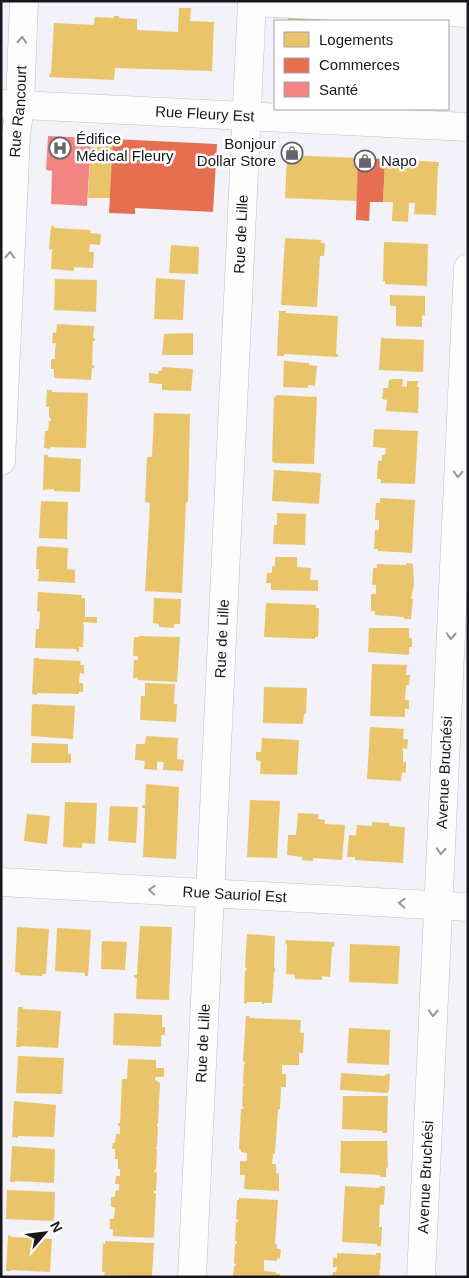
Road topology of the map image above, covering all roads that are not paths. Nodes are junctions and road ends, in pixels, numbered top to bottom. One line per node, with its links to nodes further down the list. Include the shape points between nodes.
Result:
1 (24, 1): 4 (street, Rue Rancourt, one-way to 1)
2 (252, 2): 3 (street); 5 (street, Rue de Lille)
3 (468, 13)
4 (10, 105): 5 (street, Rue Fleury Est); 8 (street, Rue Rancourt, one-way to 4, via 16,135)
5 (246, 116): 6 (street, Rue Fleury Est); 10 (street, Rue de Lille)
6 (468, 127)
7 (468, 268): 11 (street, Avenue Bruchési, one-way to 11)
8 (1, 461)
9 (1, 882): 10 (street, Rue Sauriol Est, one-way to 9)
10 (211, 893): 11 (street, Rue Sauriol Est, one-way to 10); 13 (street, Rue de Lille)
11 (438, 905): 12 (street, Rue Sauriol Est); 14 (street, Avenue Bruchési, one-way to 14)
12 (468, 907)
13 (192, 1277)
14 (421, 1277)

